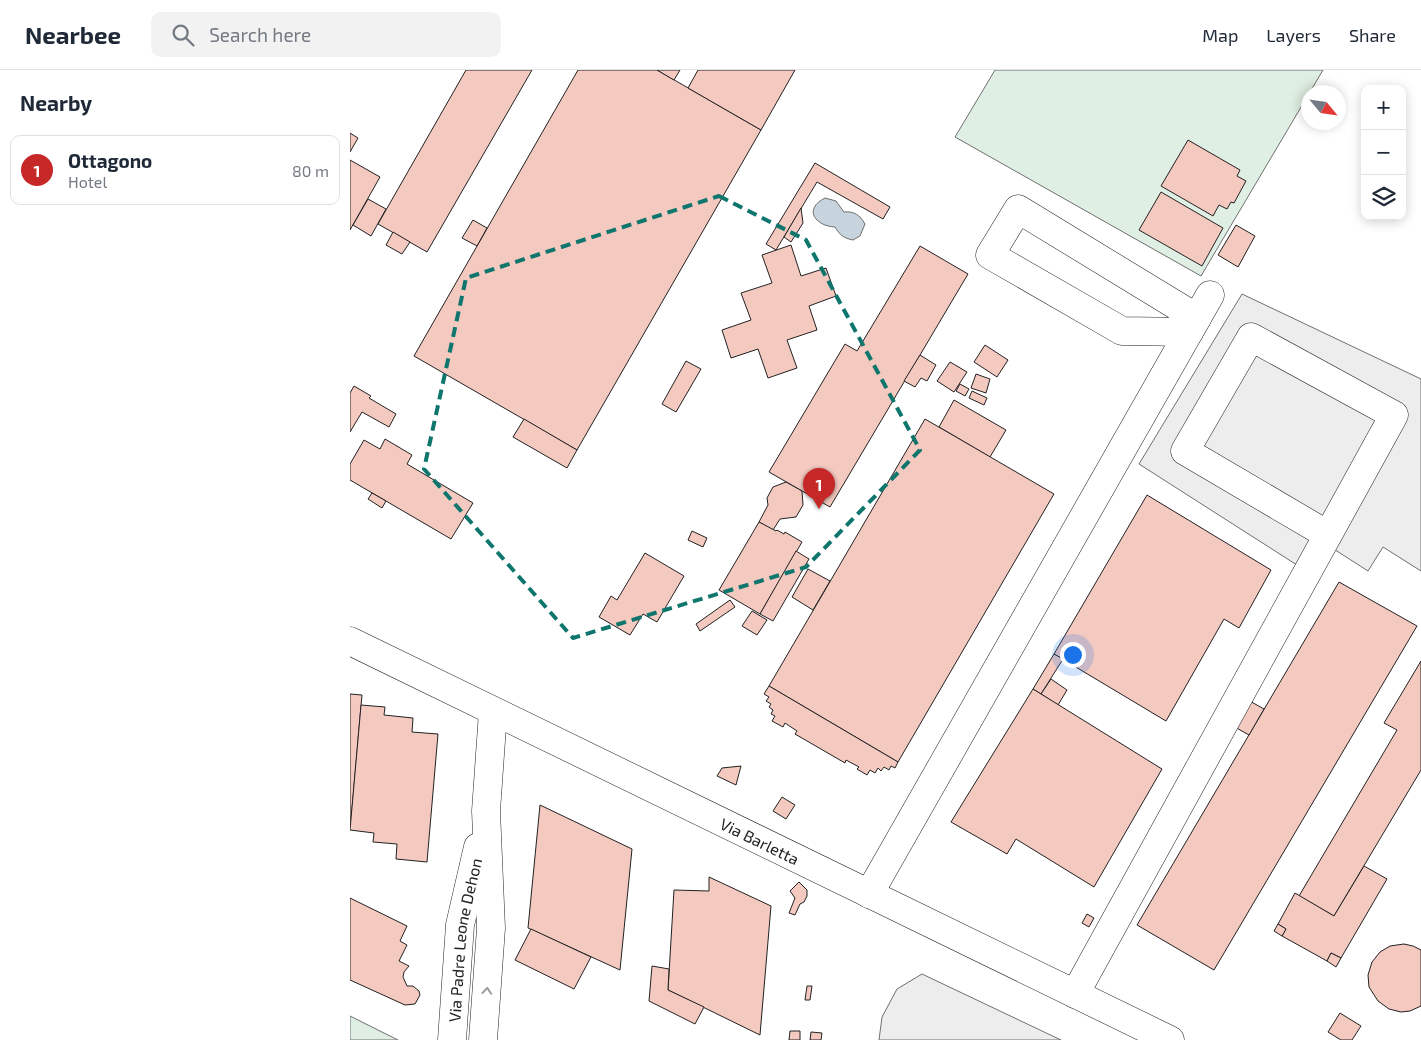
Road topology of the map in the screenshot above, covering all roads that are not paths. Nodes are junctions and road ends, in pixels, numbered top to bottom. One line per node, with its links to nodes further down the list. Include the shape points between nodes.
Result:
1 (1199, 315): 1 (street, via 1018,210 990,255 1122,330); 6 (street)
2 (1328, 534): 2 (street, via 1185,452 1251,337 1394,415); 7 (street)
3 (350, 641): 4 (street, Via Barletta)
4 (493, 712): 5 (street, Via Padre Leone Dehon); 6 (street, Via Barletta)
5 (486, 811): 8 (street, Via Padre Leone Dehon, via 460,924); 9 (street, Via Padre Leone Dehon, one-way to 5, via 491,928)
6 (869, 894): 7 (street, Via Barletta)
7 (1075, 994): 10 (street, Via Barletta)
8 (452, 1040)
9 (483, 1040)
10 (1170, 1040)

